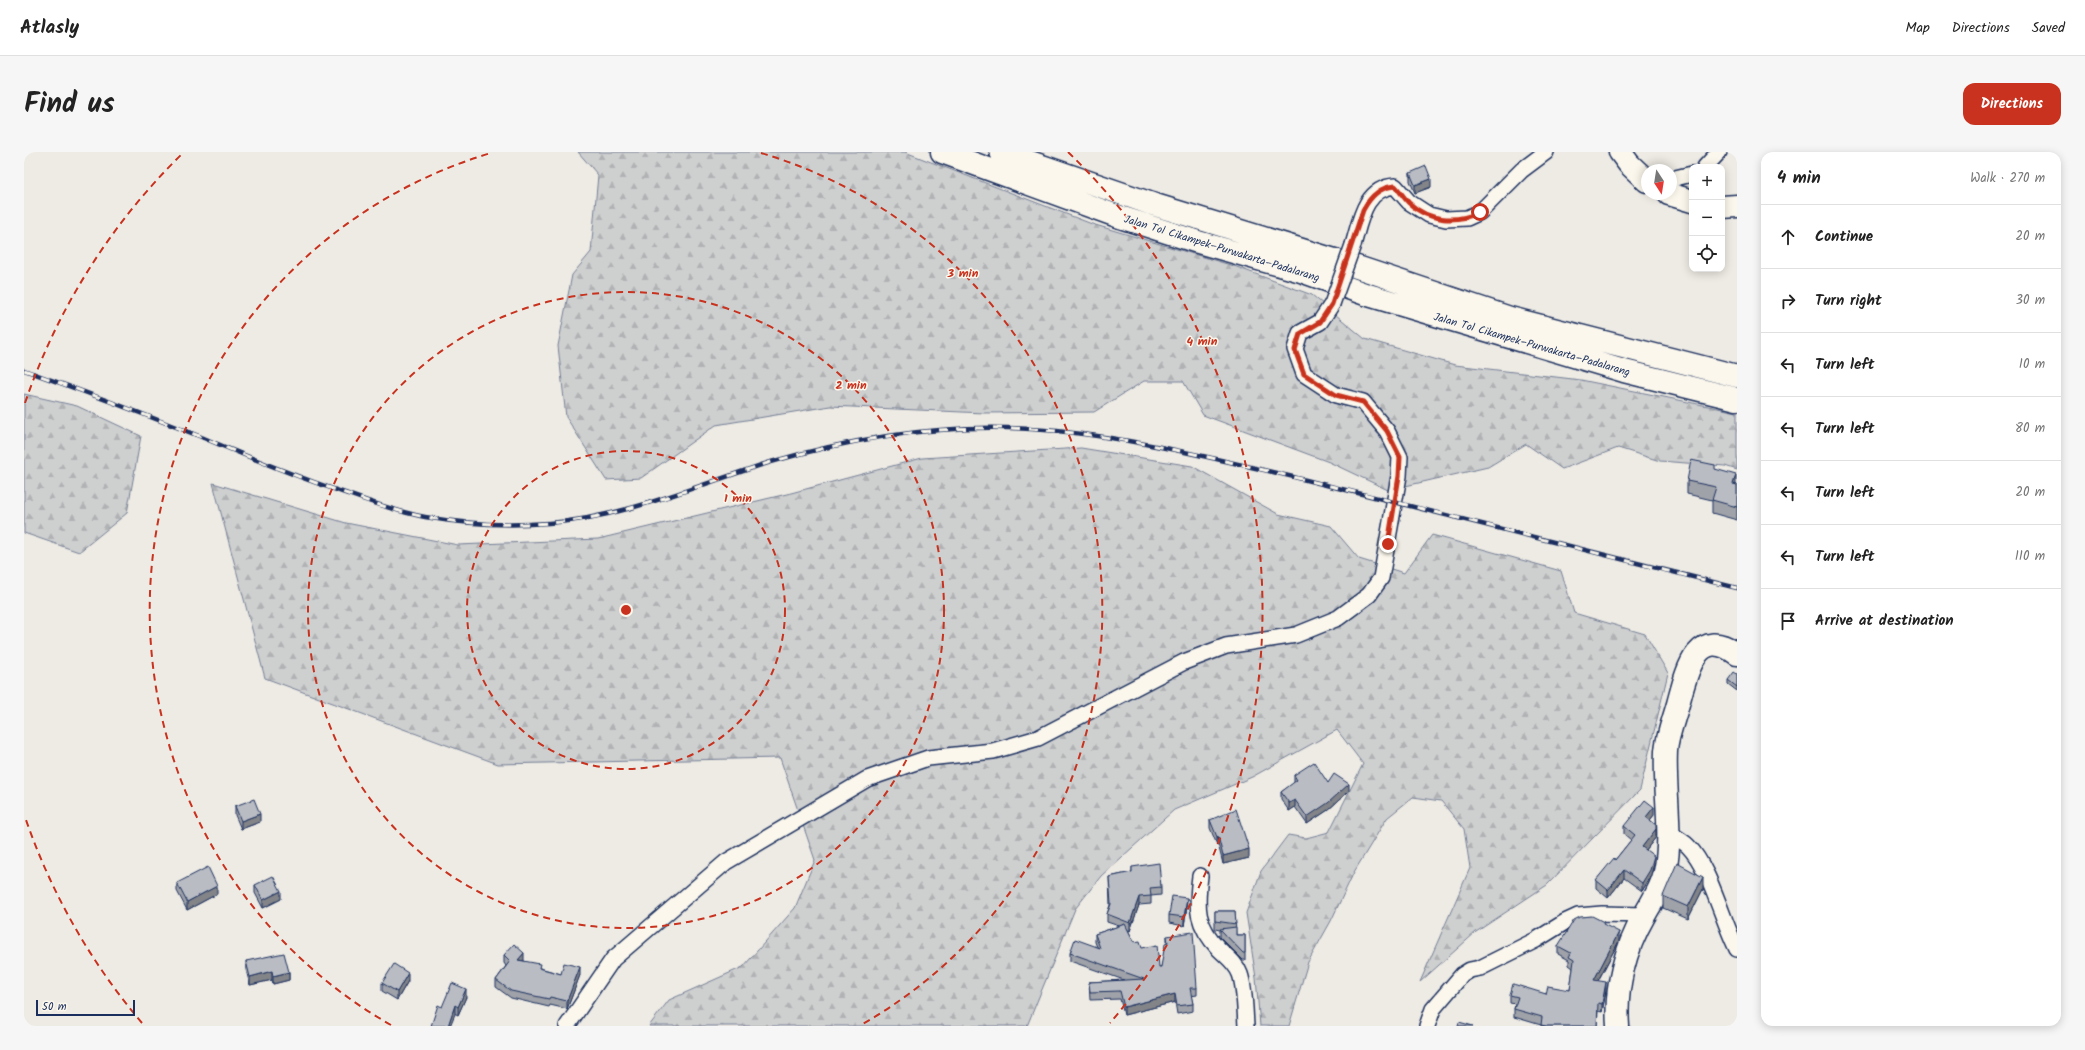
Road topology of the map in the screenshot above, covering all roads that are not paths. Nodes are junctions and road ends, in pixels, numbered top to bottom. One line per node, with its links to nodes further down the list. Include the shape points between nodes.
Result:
1 (942, 152): 15 (main road, Jalan Tol Cikampek–Purwakarta–Padalarang, via 1117,216 1198,242 1301,271 1402,305 1624,371)
2 (1001, 152): 14 (main road, Jalan Tol Cikampek–Purwakarta–Padalarang, via 1152,204 1351,265 1510,318)
3 (1546, 152): 21 (street, bridge, via 1522,170 1480,212 1467,218 1446,220 1429,215 1409,202 1395,186 1376,192 1363,210 1332,304 1320,322 1300,334 1295,350 1304,374 1336,395 1363,402 1387,431 1400,457 1381,578 1369,595 1338,618 1296,635 1226,646 1184,662 1038,738 993,751 928,758 867,779 726,862 613,959)
4 (1620, 152): 7 (main road)
5 (1719, 152): 6 (street)
6 (1707, 164)
7 (1641, 174)
8 (1689, 175): 9 (street)
9 (1677, 178)
10 (1677, 196): 11 (main road)
11 (1689, 200)
12 (1737, 206): 13 (main road)
13 (1725, 207)
14 (1737, 376)
15 (1737, 399)
16 (1737, 654): 17 (main road, via 1723,646 1709,645 1697,654 1689,666 1666,750)
17 (1667, 832): 19 (main road, via 1667,858 1663,878 1655,899); 20 (street, via 1687,845 1694,853)
18 (1200, 876): 22 (street, via 1196,902 1200,924 1207,936 1234,962 1240,975)
19 (1644, 915): 23 (street, via 1586,915 1565,922 1536,940 1480,968 1470,970 1462,975 1433,1009); 24 (main road, via 1619,982 1616,1006)
20 (1737, 949)
21 (567, 1026)
22 (1246, 1026)
23 (1428, 1026)
24 (1618, 1026)

